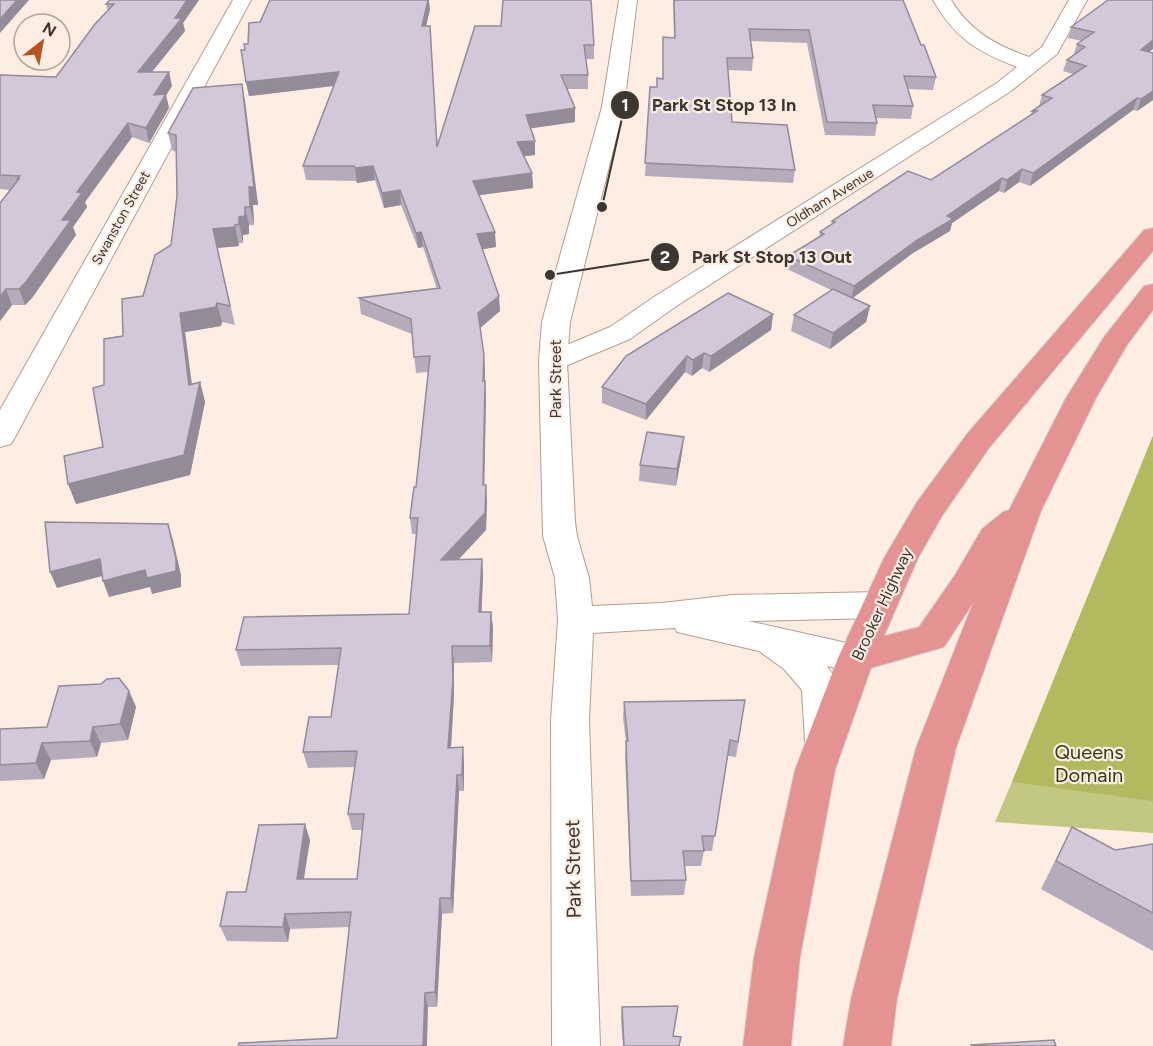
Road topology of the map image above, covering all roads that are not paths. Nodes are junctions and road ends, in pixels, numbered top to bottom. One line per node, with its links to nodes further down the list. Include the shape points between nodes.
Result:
1 (242, 0): 11 (street, Swanston Street)
2 (627, 0): 10 (street, Park Street, via 613,107 564,288)
3 (942, 0): 6 (street, via 968,36)
4 (1078, 0): 7 (street, Oldham Avenue, via 1050,50)
5 (970, 9): 6 (street)
6 (1009, 57): 7 (street)
7 (1031, 65): 10 (street, Oldham Avenue, via 1004,87 620,333)
8 (1153, 235): 13 (highway, Brooker Highway, via 978,441 929,510)
9 (1153, 292): 12 (highway, via 1114,343 1087,388)
10 (553, 361): 15 (street, Park Street, via 560,536 572,578)
11 (0, 437)
12 (1025, 511): 17 (highway, via 994,537 931,637); 21 (highway, via 936,748 874,999)
13 (879, 605): 14 (street, via 732,608); 17 (highway, Brooker Highway)
14 (662, 616): 15 (street); 16 (street)
15 (576, 620): 19 (street, Park Street, via 570,720)
16 (752, 635): 17 (street); 18 (street, via 780,647 811,673 822,696)
17 (856, 658): 18 (highway, Brooker Highway)
18 (825, 742): 20 (highway, Brooker Highway, via 815,770 777,957)
19 (576, 1046)
20 (767, 1046)
21 (867, 1046)

